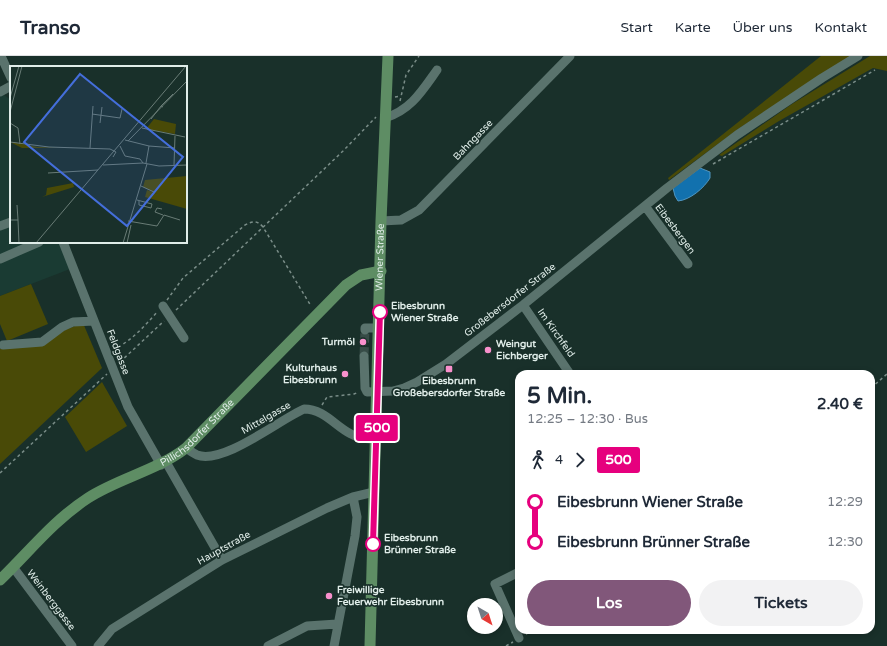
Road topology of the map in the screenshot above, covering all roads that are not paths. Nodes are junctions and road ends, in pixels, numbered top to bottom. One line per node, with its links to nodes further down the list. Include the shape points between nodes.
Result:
1 (1, 56): 6 (street)
2 (388, 56): 9 (main road, Wiener Straße)
3 (570, 56): 11 (street, Bahngasse, via 419,210 401,220)
4 (858, 56): 10 (street, Großebersdorfer Straße, via 737,135)
5 (438, 70): 9 (street, via 399,114)
6 (6, 73)
7 (10, 87): 8 (street)
8 (0, 92)
9 (381, 116): 11 (main road, Wiener Straße)
10 (645, 206): 17 (street, Eibesbergen); 19 (street, Großebersdorfer Straße)
11 (381, 221): 18 (main road, Wiener Straße)
12 (10, 222): 13 (street)
13 (0, 226)
14 (37, 243): 16 (street)
15 (63, 243): 21 (street, Feldgasse)
16 (0, 259)
17 (688, 264)
18 (381, 271): 22 (main road, Wiener Straße); 30 (main road, Pillichsdorfer Straße, via 364,274 352,280)
19 (523, 305): 27 (street, Im Kirchfeld); 28 (street, Großebersdorfer Straße, via 417,382 393,391)
20 (163, 306): 24 (street)
21 (94, 321): 25 (street, via 73,322 42,342); 31 (street, Feldgasse, via 128,407)
22 (379, 328): 23 (street); 28 (main road, Wiener Straße)
23 (365, 330)
24 (184, 338)
25 (3, 345)
26 (364, 356): 28 (street)
27 (567, 370)
28 (371, 390): 29 (main road, Wiener Straße)
29 (376, 440): 30 (street, Mittelgasse, via 359,438 319,412 304,409 218,455 197,455); 32 (main road, Wiener Straße)
30 (186, 448): 31 (main road, Pillichsdorfer Straße)
31 (164, 463): 34 (street, Feldgasse); 35 (main road, Pillichsdorfer Straße, via 88,498 56,524)
32 (374, 492): 33 (street, Hauptstraße); 46 (main road, Wiener Straße)
33 (353, 497): 34 (street, Hauptstraße, via 300,520); 38 (street, via 357,517 356,529)
34 (222, 560): 43 (street, Hauptstraße, via 112,629)
35 (13, 567): 37 (main road, Pillichsdorfer Straße); 42 (street, Weinberggasse)
36 (515, 574): 39 (street, via 495,584)
37 (0, 580)
38 (337, 624): 44 (street, via 307,626); 45 (street)
39 (515, 629)
40 (517, 634): 41 (street)
41 (519, 638)
42 (72, 646)
43 (98, 646)
44 (268, 646)
45 (334, 646)
46 (370, 646)

